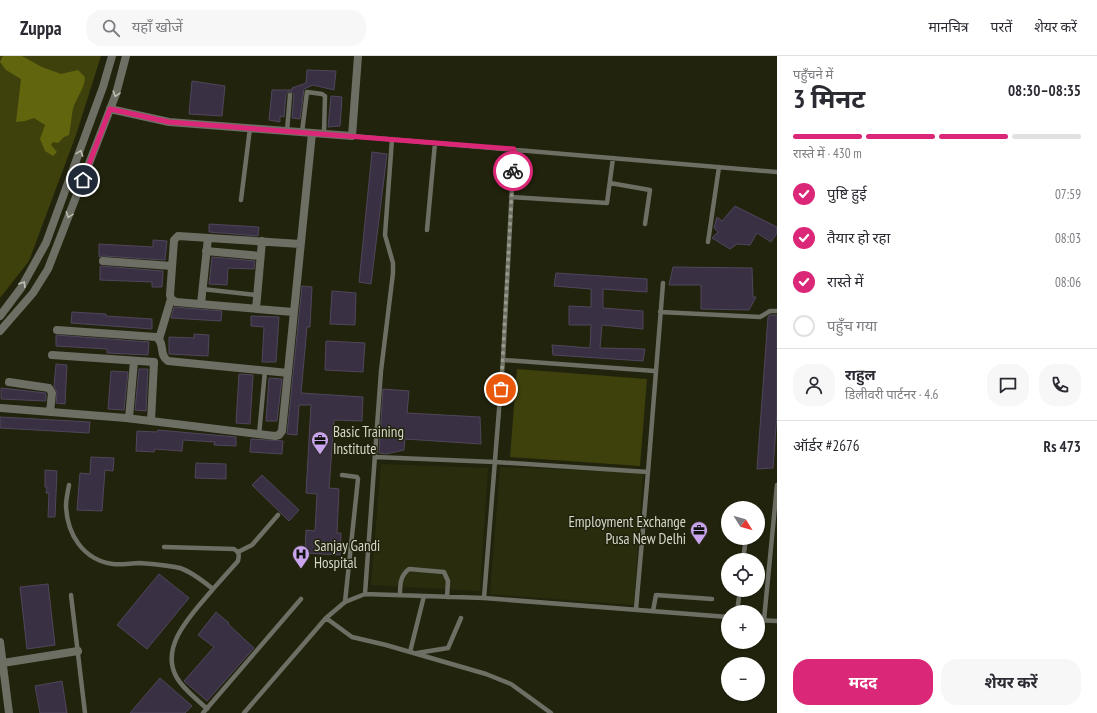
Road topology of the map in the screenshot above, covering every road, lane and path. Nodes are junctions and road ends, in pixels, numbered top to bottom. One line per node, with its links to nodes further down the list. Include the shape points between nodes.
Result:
1 (112, 56): 40 (street, one-way to 1, via 21,288 46,243)
2 (126, 56): 5 (street, one-way to 5)
3 (358, 56): 11 (street)
4 (290, 95): 7 (lane)
5 (110, 109): 6 (street, via 169,122); 42 (street, one-way to 42, via 48,269 33,293)
6 (250, 128): 7 (street); 20 (lane)
7 (287, 131): 8 (street)
8 (302, 132): 9 (street); 10 (lane, via 307,92 325,96)
9 (312, 133): 10 (street); 26 (street)
10 (324, 134): 11 (street)
11 (352, 136): 12 (lane)
12 (392, 139): 13 (lane); 56 (lane, via 385,235 393,263 393,273 381,371)
13 (435, 143): 14 (lane); 22 (lane)
14 (514, 149): 15 (lane); 19 (lane)
15 (614, 158): 16 (lane); 18 (lane)
16 (720, 167): 17 (lane); 25 (lane)
17 (777, 172)
18 (610, 183): 19 (lane, via 607,203); 21 (lane, via 650,190)
19 (511, 197): 45 (lane)
20 (241, 200)
21 (644, 224)
22 (427, 230)
23 (208, 238): 24 (street); 27 (street); 30 (street, via 176,237)
24 (262, 241): 26 (street); 28 (street)
25 (708, 242)
26 (300, 244): 38 (street)
27 (206, 251): 28 (street); 32 (street)
28 (260, 256): 33 (street)
29 (103, 261): 30 (street)
30 (172, 266): 34 (street)
31 (663, 283): 39 (lane)
32 (202, 289): 33 (lane); 35 (street)
33 (257, 295): 36 (street)
34 (171, 299): 35 (street, via 176,302); 43 (street)
35 (201, 304): 36 (street)
36 (256, 309): 38 (street)
37 (777, 311): 39 (lane, via 770,311 760,317)
38 (293, 312): 49 (street)
39 (660, 312): 47 (lane)
40 (0, 316)
41 (57, 330): 43 (street)
42 (0, 331)
43 (159, 339): 48 (street, via 162,355 168,362)
44 (52, 355): 46 (street)
45 (503, 360): 47 (lane); 57 (lane)
46 (134, 361): 53 (street); 54 (street, via 154,362)
47 (655, 370): 58 (lane)
48 (265, 371): 49 (street); 55 (lane)
49 (288, 373): 55 (street, via 282,430 275,436)
50 (9, 382): 52 (street, via 48,388 52,393)
51 (1, 408): 52 (street)
52 (50, 412): 53 (street)
53 (129, 418): 54 (street)
54 (151, 421): 55 (street)
55 (259, 434)
56 (375, 457): 57 (lane); 66 (lane)
57 (495, 462): 58 (lane); 71 (lane)
58 (648, 472): 75 (lane)
59 (342, 475): 74 (lane, via 358,479)
60 (69, 484): 65 (lane, via 67,521 74,539 85,552 102,562 113,564 140,564 180,569 196,576)
61 (777, 485): 77 (lane)
62 (278, 515): 64 (lane, via 252,545)
63 (164, 547): 64 (lane, via 234,549)
64 (238, 552): 65 (lane, via 238,561)
65 (213, 589): 87 (lane, via 181,630 173,647 171,662 176,678)
66 (365, 594): 68 (lane); 74 (lane)
67 (71, 595): 84 (lane)
68 (400, 595): 69 (lane); 70 (lane, via 400,582 409,569 444,572 448,581)
69 (424, 596): 70 (lane); 85 (lane)
70 (447, 597): 71 (lane)
71 (484, 598): 75 (lane)
72 (301, 600): 87 (lane)
73 (712, 600): 76 (lane, via 656,595)
74 (345, 602): 79 (lane)
75 (636, 609): 76 (lane)
76 (653, 610): 78 (lane)
77 (765, 610)
78 (721, 616)
79 (326, 618): 85 (lane, via 352,637); 91 (lane)
80 (461, 618): 85 (lane, via 448,648)
81 (765, 620): 82 (lane)
82 (777, 621)
83 (0, 642): 86 (street)
84 (78, 651): 86 (street); 89 (lane)
85 (411, 653): 92 (lane, via 486,674 505,682)
86 (3, 663): 88 (street)
87 (208, 709): 90 (lane)
88 (9, 713)
89 (85, 713)
90 (203, 713)
91 (244, 713)
92 (551, 713)

